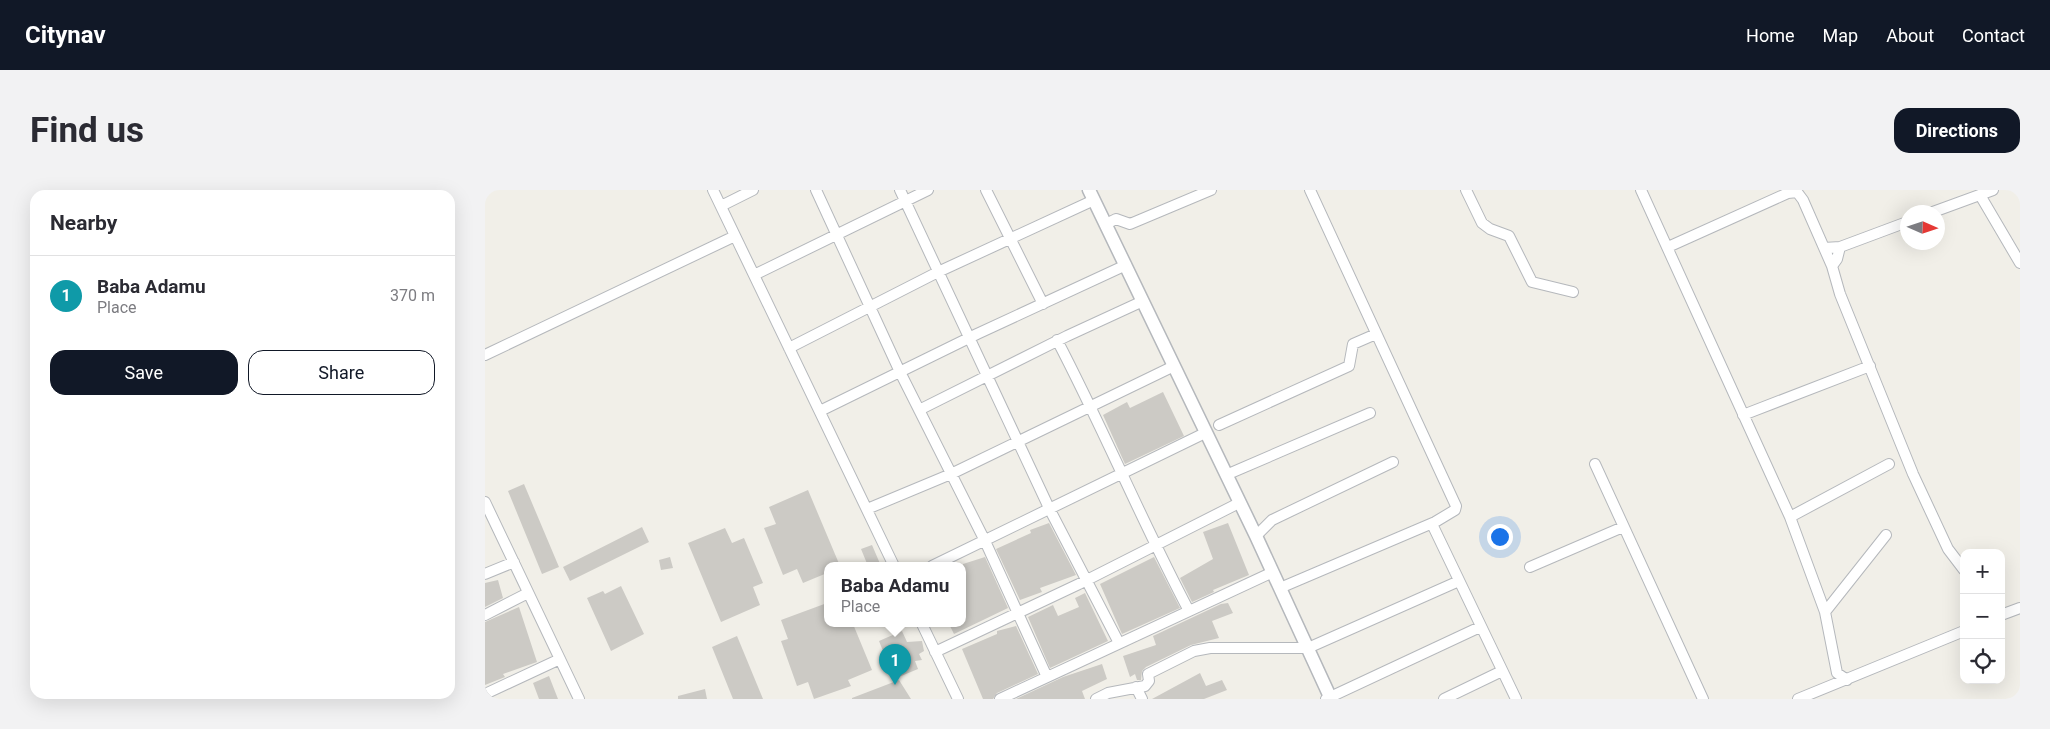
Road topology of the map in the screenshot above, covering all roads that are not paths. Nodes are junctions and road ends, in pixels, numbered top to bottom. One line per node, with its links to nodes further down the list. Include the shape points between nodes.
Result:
1 (713, 190): 15 (street)
2 (753, 190): 15 (street)
3 (816, 190): 19 (street)
4 (900, 190): 14 (street)
5 (928, 190): 14 (street)
6 (986, 190): 21 (street)
7 (1211, 190): 17 (street, via 1130,224 1116,219)
8 (1310, 190): 34 (street)
9 (1466, 190): 30 (street, via 1482,223 1509,236 1532,282)
10 (1641, 190): 22 (street)
11 (1993, 190): 13 (street)
12 (1092, 195): 17 (street); 21 (street)
13 (1980, 195): 16 (street); 25 (street)
14 (905, 201): 19 (street); 28 (street)
15 (721, 206): 20 (street)
16 (1945, 208)
17 (1105, 224): 26 (street)
18 (1900, 225): 23 (street)
19 (837, 234): 29 (street); 33 (street)
20 (735, 236): 29 (street); 38 (street)
21 (1011, 239): 28 (street); 32 (street)
22 (1668, 247): 24 (street, via 1788,193 1797,192); 47 (street)
23 (1840, 247): 24 (street); 27 (street)
24 (1824, 248): 27 (street)
25 (2020, 263)
26 (1126, 266): 31 (street); 32 (street)
27 (1832, 266): 40 (street)
28 (938, 272): 33 (street); 35 (street)
29 (754, 275): 37 (street)
30 (1573, 292)
31 (1143, 301): 36 (street); 39 (street)
32 (1043, 304): 35 (street)
33 (871, 307): 37 (street); 41 (street)
34 (1376, 334): 48 (street, via 1353,344 1349,366); 62 (street, via 1455,506 1455,510)
35 (971, 337): 41 (street); 42 (street)
36 (1057, 340): 42 (street); 43 (street)
37 (789, 348): 45 (street)
38 (485, 355)
39 (1174, 366): 43 (street); 49 (street)
40 (1870, 366): 47 (street); 71 (street, via 1913,474 1949,549)
41 (900, 372): 44 (street); 45 (street)
42 (988, 376): 44 (street); 50 (street)
43 (1091, 406): 50 (street); 55 (street)
44 (919, 410): 54 (street)
45 (820, 412): 59 (street)
46 (1370, 413): 56 (street)
47 (1743, 415): 61 (street)
48 (1219, 425)
49 (1205, 433): 55 (street); 56 (street)
50 (1018, 442): 54 (street); 60 (street)
51 (1393, 462): 65 (street, via 1272,520)
52 (1595, 464): 63 (street)
53 (1889, 464): 61 (street)
54 (951, 474): 59 (street); 66 (street)
55 (1123, 474): 60 (street); 67 (street)
56 (1226, 475): 58 (street)
57 (485, 502): 68 (street)
58 (1239, 503): 65 (street); 67 (street)
59 (867, 509): 69 (street)
60 (1051, 510): 66 (street); 75 (street)
61 (1790, 518): 81 (street)
62 (1432, 524): 76 (street); 77 (street)
63 (1623, 527): 72 (street); 105 (street)
64 (1886, 535): 81 (street)
65 (1256, 536): 73 (street)
66 (985, 541): 70 (street); 83 (street)
67 (1154, 545): 75 (street); 80 (street)
68 (514, 562): 74 (street); 78 (street)
69 (892, 562)
70 (940, 562)
71 (1960, 564)
72 (1530, 566)
73 (1273, 572): 77 (street); 80 (street)
74 (485, 574)
75 (1087, 580): 83 (street); 88 (street)
76 (1459, 581): 86 (street); 89 (street)
77 (1280, 588): 89 (street)
78 (528, 593): 84 (street); 91 (street)
79 (2020, 609): 82 (street)
80 (1189, 611): 88 (street)
81 (1825, 612): 94 (street, via 1837,673)
82 (2005, 613)
83 (1018, 614): 90 (street); 93 (street)
84 (485, 615)
85 (923, 627): 90 (street)
86 (1480, 627): 92 (street); 97 (street)
87 (1960, 633): 94 (street)
88 (1119, 643): 93 (street)
89 (1308, 648): 95 (street, via 1194,650 1148,674 1149,681 1145,686); 97 (street)
90 (935, 652): 99 (street)
91 (559, 659): 96 (street); 98 (street)
92 (1502, 671): 103 (street); 104 (street)
93 (1047, 677): 100 (street)
94 (1847, 680): 106 (street)
95 (1136, 687): 101 (street); 102 (street)
96 (485, 694)
97 (1329, 698)
98 (579, 699)
99 (958, 699)
100 (1000, 699)
101 (1096, 699)
102 (1143, 699)
103 (1444, 699)
104 (1516, 699)
105 (1703, 699)
106 (1798, 699)

